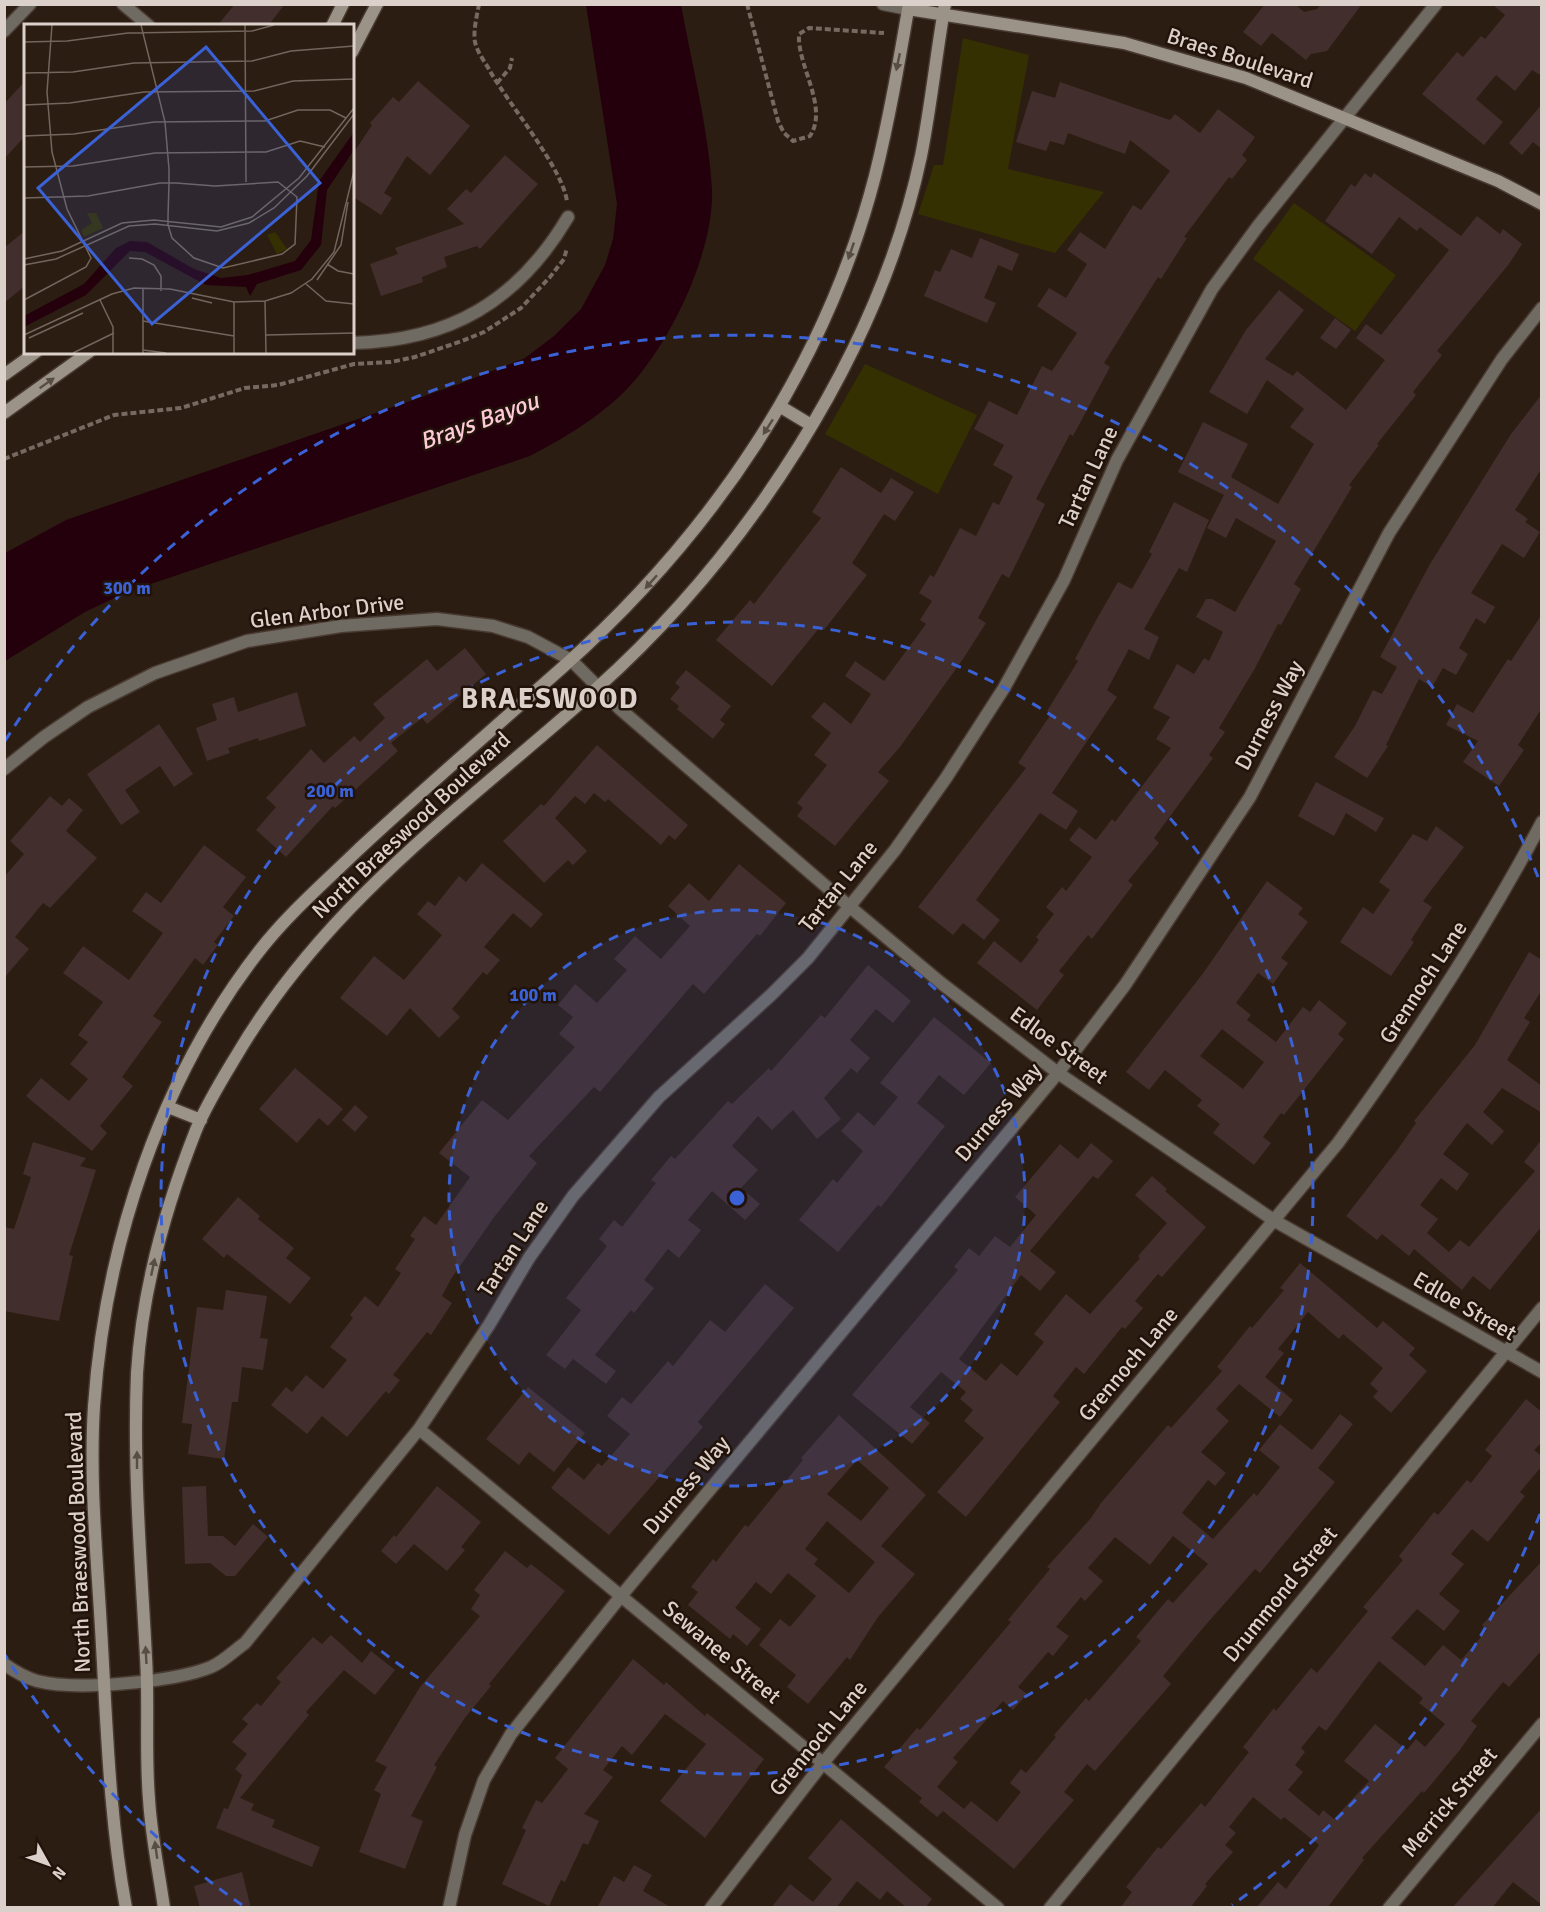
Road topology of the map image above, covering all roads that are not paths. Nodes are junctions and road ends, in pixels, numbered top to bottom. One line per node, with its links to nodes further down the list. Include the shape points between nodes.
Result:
1 (30, 4): 11 (street)
2 (123, 4): 9 (street)
3 (343, 4): 10 (main road)
4 (377, 4): 12 (main road)
5 (883, 4): 7 (street)
6 (1436, 4): 13 (street, Tartan Lane)
7 (908, 7): 8 (main road, Braes Boulevard); 21 (main road, North Braeswood Boulevard, one-way to 21, via 874,176 850,255 816,338)
8 (944, 9): 13 (main road, Braes Boulevard, via 1124,44 1246,78); 23 (main road, North Braeswood Boulevard, via 921,157 899,232 868,316)
9 (147, 24)
10 (333, 24)
11 (4, 32)
12 (354, 48)
13 (1344, 117): 14 (main road, Braes Boulevard, via 1498,181); 28 (street, Tartan Lane, via 1212,289 1117,460 1064,580 1004,688 896,850)
14 (1542, 204)
15 (568, 217): 17 (street, via 533,267 490,304 456,323 382,342)
16 (1542, 308): 29 (street, Durness Way, via 1502,358 1389,533 1244,806 1125,985)
17 (354, 343)
18 (33, 354): 20 (main road)
19 (87, 354): 22 (main road, one-way to 19)
20 (4, 375)
21 (781, 407): 23 (main road); 24 (main road, North Braeswood Boulevard, one-way to 24, via 703,519 650,584)
22 (4, 413)
23 (811, 425): 25 (main road, North Braeswood Boulevard, via 744,530 684,602)
24 (570, 660): 25 (street, Glen Arbor Drive); 26 (street, Glen Arbor Drive, via 528,637 458,620 402,621 247,641 155,672 88,707); 30 (main road, North Braeswood Boulevard, via 292,912 257,954 211,1022)
25 (597, 688): 28 (street, Edloe Street); 31 (main road, North Braeswood Boulevard, via 390,868 314,945 263,1010)
26 (4, 769)
27 (1542, 822): 32 (street, Grennoch Lane, via 1491,914 1392,1068)
28 (850, 907): 29 (street, Edloe Street); 36 (street, Tartan Lane, via 771,995 659,1097 573,1196)
29 (1058, 1073): 32 (street, Edloe Street); 37 (street, Durness Way)
30 (168, 1107): 31 (main road); 40 (main road, North Braeswood Boulevard, via 130,1212 100,1346 92,1472)
31 (201, 1120): 39 (main road, North Braeswood Boulevard, one-way to 31, via 137,1497 138,1370 153,1267 168,1211)
32 (1275, 1221): 34 (street, Edloe Street); 42 (street, Grennoch Lane)
33 (1542, 1308): 34 (street, Drummond Street)
34 (1505, 1353): 35 (street, Edloe Street); 48 (street, Drummond Street)
35 (1542, 1372)
36 (419, 1429): 37 (street, Sewanee Street); 39 (street, Tartan Lane, via 245,1642 214,1666)
37 (621, 1596): 42 (street, Sewanee Street); 45 (street, Durness Way, via 511,1734 484,1780 465,1835)
38 (4, 1664): 40 (street, via 36,1681)
39 (147, 1680): 40 (street); 44 (main road, North Braeswood Boulevard, one-way to 39, via 149,1800)
40 (104, 1683): 43 (main road, North Braeswood Boulevard, via 119,1868)
41 (1542, 1724): 49 (street, Merrick Street)
42 (824, 1763): 46 (street, Grennoch Lane); 47 (street, Sewanee Street)
43 (126, 1908)
44 (164, 1908)
45 (449, 1908)
46 (711, 1908)
47 (998, 1908)
48 (1050, 1908)
49 (1389, 1908)

